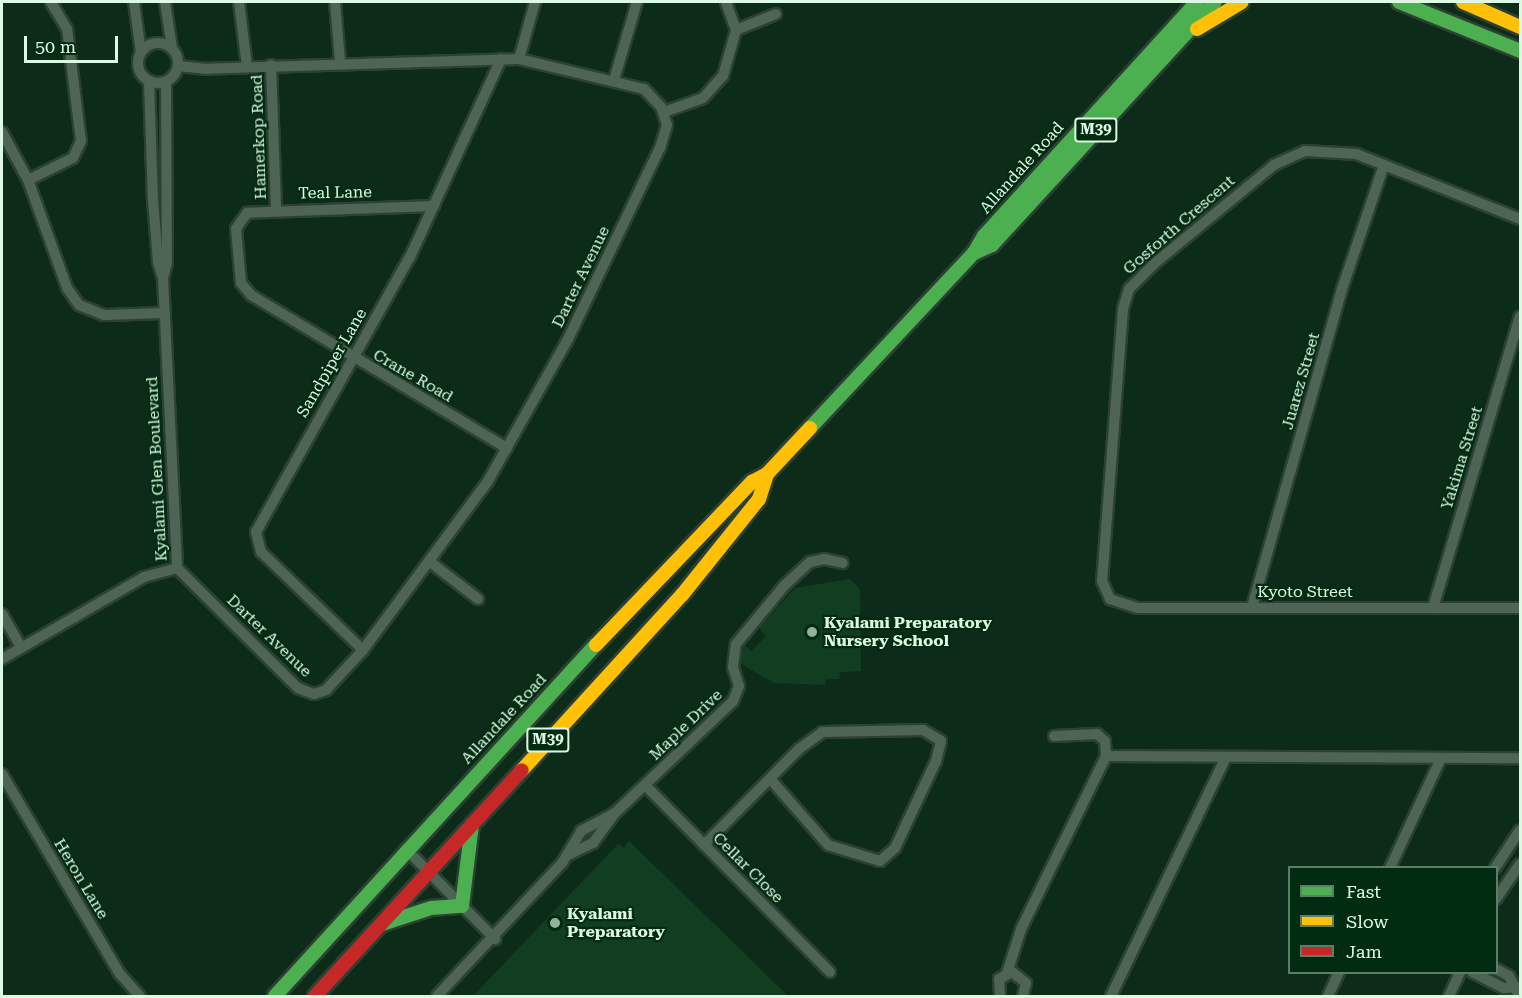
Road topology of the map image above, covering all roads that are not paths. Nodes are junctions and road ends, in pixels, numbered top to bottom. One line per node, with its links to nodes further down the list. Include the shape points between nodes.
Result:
1 (51, 2): 34 (street, via 67,29 81,141 73,158)
2 (134, 2): 21 (street)
3 (165, 2): 19 (street)
4 (239, 2): 27 (street)
5 (335, 2): 24 (street)
6 (535, 2): 23 (street)
7 (637, 2): 28 (street)
8 (726, 2): 17 (street)
9 (1185, 2): 18 (main road)
10 (1197, 2): 18 (main road, Allandale Road / M39)
11 (1215, 2): 18 (main road, Allandale Road / M39)
12 (1242, 2): 18 (main road)
13 (1399, 2): 20 (main road)
14 (1463, 2): 16 (main road)
15 (776, 14): 17 (street)
16 (1521, 27)
17 (736, 30): 31 (street, via 723,76 711,92)
18 (1171, 38): 44 (main road, Allandale Road / M39)
19 (172, 48): 21 (street, via 159,43); 26 (street)
20 (1521, 51)
21 (141, 53): 29 (street, via 139,71)
22 (501, 59): 23 (street); 24 (street); 35 (street, Sandpiper Lane)
23 (519, 59): 28 (street)
24 (340, 62): 25 (street)
25 (271, 65): 27 (street); 36 (street, Hamerkop Road)
26 (178, 66): 27 (street); 30 (street)
27 (247, 66)
28 (614, 80): 31 (street, via 644,89)
29 (149, 81): 30 (street); 39 (street, Kyalami Glen Boulevard, via 154,210 158,262)
30 (166, 82): 39 (street, Kyalami Glen Boulevard)
31 (664, 112): 43 (street, Darter Avenue, via 667,125 660,148 567,341)
32 (2, 132): 34 (street)
33 (1384, 165): 38 (street, Gosforth Crescent); 48 (street, Gosforth Crescent, via 1326,150 1290,156 1251,182 1129,289 1123,309); 50 (street, Juarez Street, via 1342,289)
34 (28, 180): 40 (street, via 68,288 79,305 104,315)
35 (434, 206): 36 (street, Teal Lane); 42 (street, Sandpiper Lane, via 410,257)
36 (276, 209): 37 (street, Teal Lane, via 247,213)
37 (239, 219): 42 (street, Crane Road, via 236,229 243,288)
38 (1521, 219)
39 (164, 279): 40 (street, Kyalami Glen Boulevard)
40 (165, 313): 47 (street, Kyalami Glen Boulevard)
41 (1521, 317): 51 (street, Yakima Street)
42 (352, 357): 43 (street, Crane Road); 55 (street, Sandpiper Lane, via 258,522 255,539 261,552)
43 (507, 448): 45 (street, Darter Avenue)
44 (767, 474): 66 (main road, Allandale Road / M39, via 759,499 682,595); 70 (main road, Allandale Road / M39, via 752,482 669,567)
45 (429, 561): 49 (street); 55 (street, Darter Avenue)
46 (843, 562): 64 (street, Maple Drive, via 810,562 772,599 736,645 733,667 739,686 734,701)
47 (177, 568): 54 (street, Kyalami Glen Boulevard, via 144,577); 55 (street, Darter Avenue, via 306,692 326,690)
48 (1102, 581): 50 (street, Kyoto Street, via 1105,592 1120,605)
49 (478, 599)
50 (1251, 607): 51 (street, Kyoto Street)
51 (1432, 608): 52 (street, Kyoto Street)
52 (1521, 608)
53 (2, 614): 54 (street)
54 (21, 646): 56 (street, Kyalami Glen Boulevard)
55 (363, 650)
56 (2, 658)
57 (1054, 736): 58 (street, via 1097,734 1105,741)
58 (1106, 756): 61 (street); 82 (street, via 1021,929)
59 (1441, 758): 60 (street); 61 (street); 73 (street)
60 (1521, 758)
61 (1225, 759): 93 (street)
62 (2, 774): 87 (street, Heron Lane, via 120,974)
63 (771, 780): 63 (street, via 805,744 828,730 923,730 938,735 941,741 936,761 895,848 880,861 828,845); 69 (street)
64 (645, 785): 65 (street, Maple Drive); 69 (street, Cellar Close)
65 (615, 813): 71 (street, Maple Drive, via 593,843); 71 (street, Maple Drive, via 585,828)
66 (473, 822): 75 (main road, Allandale Road / M39); 77 (main road, via 466,852)
67 (1521, 830): 68 (street)
68 (1516, 842): 74 (street)
69 (704, 845): 81 (street, Cellar Close)
70 (406, 849): 75 (street); 88 (main road, Allandale Road / M39)
71 (568, 855): 79 (street, Maple Drive)
72 (1521, 864): 76 (street)
73 (1390, 866)
74 (1497, 866)
75 (428, 871): 77 (street); 78 (main road, Allandale Road / M39)
76 (1498, 898)
77 (462, 906): 78 (main road, via 431,908); 79 (street)
78 (379, 925): 89 (main road, Allandale Road / M39)
79 (495, 939): 90 (street, Maple Drive)
80 (1498, 970): 86 (street, via 1509,976)
81 (830, 972)
82 (1007, 973): 91 (street, via 997,984); 92 (street, via 1024,979)
83 (1339, 974): 94 (street)
84 (1459, 974): 95 (street)
85 (1476, 974): 86 (street)
86 (1518, 992)
87 (140, 996)
88 (275, 996)
89 (315, 996)
90 (437, 996)
91 (1000, 996)
92 (1023, 996)
93 (1111, 996)
94 (1328, 996)
95 (1449, 996)

